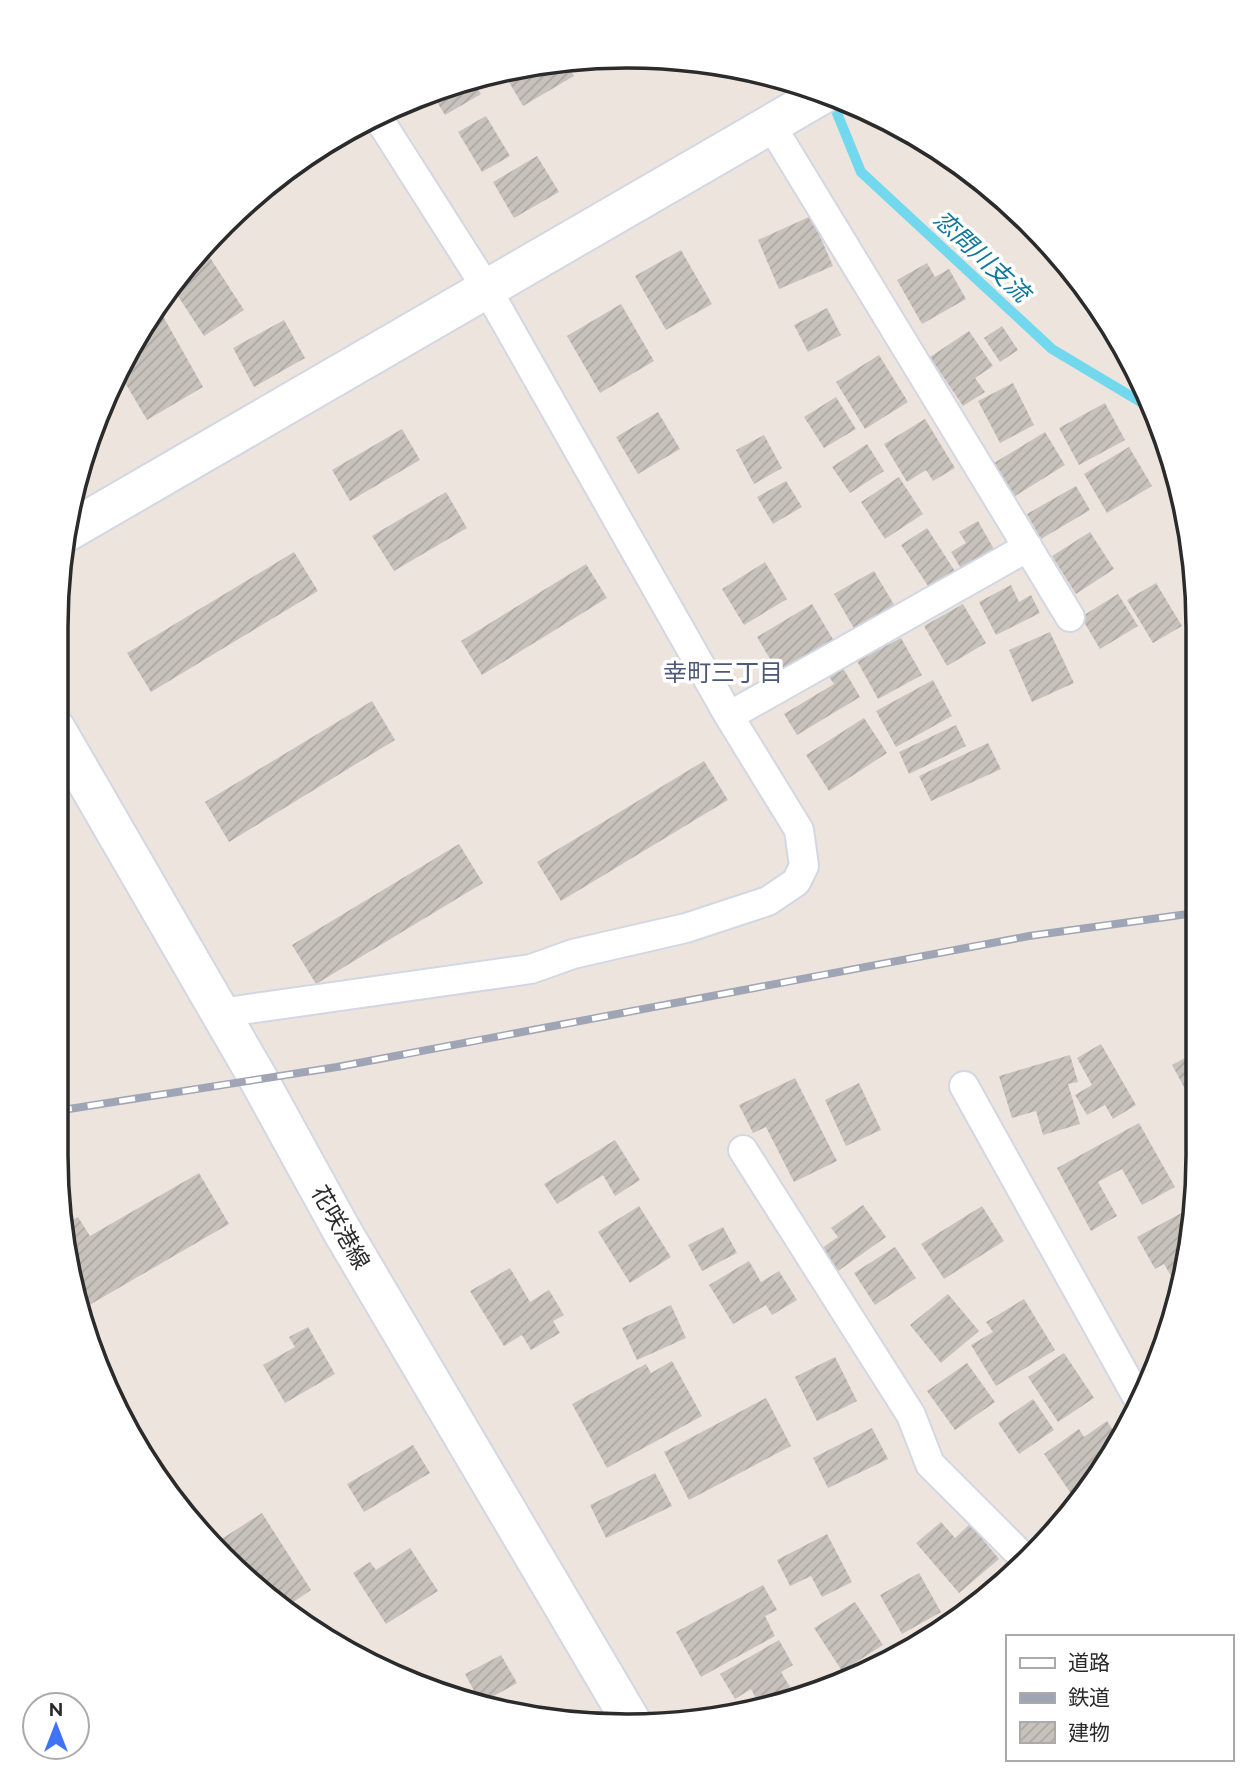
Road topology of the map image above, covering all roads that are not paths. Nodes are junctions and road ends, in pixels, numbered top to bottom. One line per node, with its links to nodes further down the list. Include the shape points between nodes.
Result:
1 (813, 100): 3 (main road)
2 (383, 125): 4 (street)
3 (771, 125): 4 (main road); 6 (street)
4 (487, 289): 5 (main road); 8 (street)
5 (78, 526)
6 (1028, 547): 7 (street); 8 (street)
7 (1070, 617)
8 (729, 716): 10 (street, via 799,830 804,866 796,882 768,901 531,969)
9 (68, 750): 10 (main road, 花咲港線)
10 (220, 1013): 15 (main road, 花咲港線, via 342,1231)
11 (964, 1086): 13 (street)
12 (743, 1150): 14 (street, via 911,1415 930,1464)
13 (1133, 1390)
14 (1019, 1553)
15 (627, 1714)

